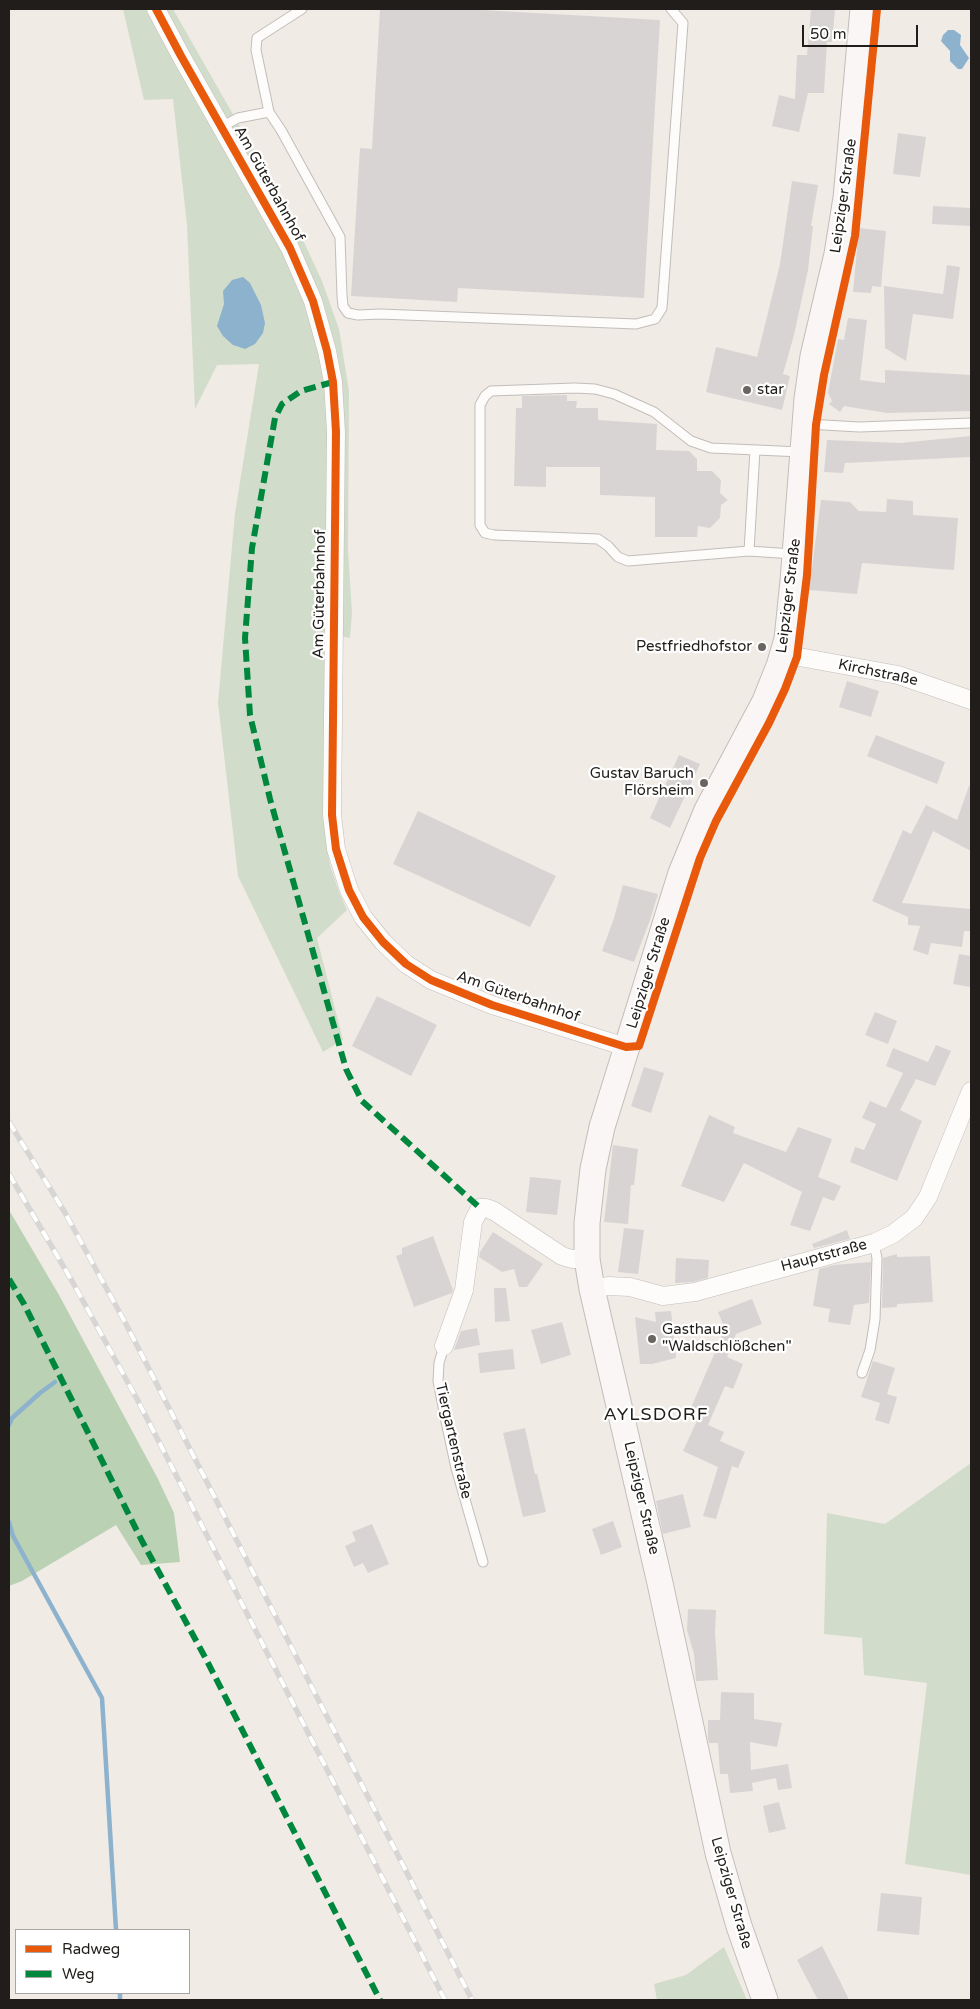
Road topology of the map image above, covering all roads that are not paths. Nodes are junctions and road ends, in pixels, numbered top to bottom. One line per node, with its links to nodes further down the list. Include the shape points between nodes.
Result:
1 (156, 9): 6 (street, Am Güterbahnhof)
2 (302, 9): 5 (lane, via 257,38 256,50)
3 (671, 9): 5 (lane, via 683,23 662,308 656,319 636,324 380,314 358,316 348,313 343,306 340,237)
4 (863, 9): 7 (street, Leipziger Straße, via 845,208 813,356)
5 (269, 112): 6 (lane, via 238,118)
6 (221, 127): 15 (street, Am Güterbahnhof, via 298,265 318,317 330,366 336,432 331,795 336,849 349,890 363,917 383,942 406,964 431,980 472,998)
7 (804, 424): 8 (lane, via 859,427); 10 (street, Leipziger Straße)
8 (971, 424)
9 (755, 450): 10 (lane); 11 (lane); 11 (lane, via 711,448 691,442 654,412 595,389 491,391 480,405 480,525 485,533 598,539 618,557 628,561)
10 (802, 452): 12 (street, Leipziger Straße)
11 (750, 551): 12 (lane)
12 (795, 554): 13 (street, Leipziger Straße)
13 (783, 654): 14 (street, Kirchstraße, via 898,675); 15 (street, Leipziger Straße, via 765,702 688,852)
14 (971, 700)
15 (626, 1047): 18 (street, Leipziger Straße, via 597,1148 587,1216)
16 (971, 1091): 17 (street, Hauptstraße, via 936,1182 922,1208 904,1228)
17 (874, 1243): 19 (street, Hauptstraße, via 715,1288 672,1296 625,1287); 21 (lane, via 877,1258 875,1319)
18 (588, 1259): 19 (street, Leipziger Straße); 20 (street, Tiergartenstraße, via 572,1260 562,1256 494,1211 480,1208 473,1222 464,1290)
19 (592, 1289): 23 (street, Leipziger Straße, via 654,1554 718,1854)
20 (444, 1346): 22 (lane, Tiergartenstraße, via 438,1381 456,1468)
21 (862, 1373)
22 (483, 1562)
23 (765, 2000)

